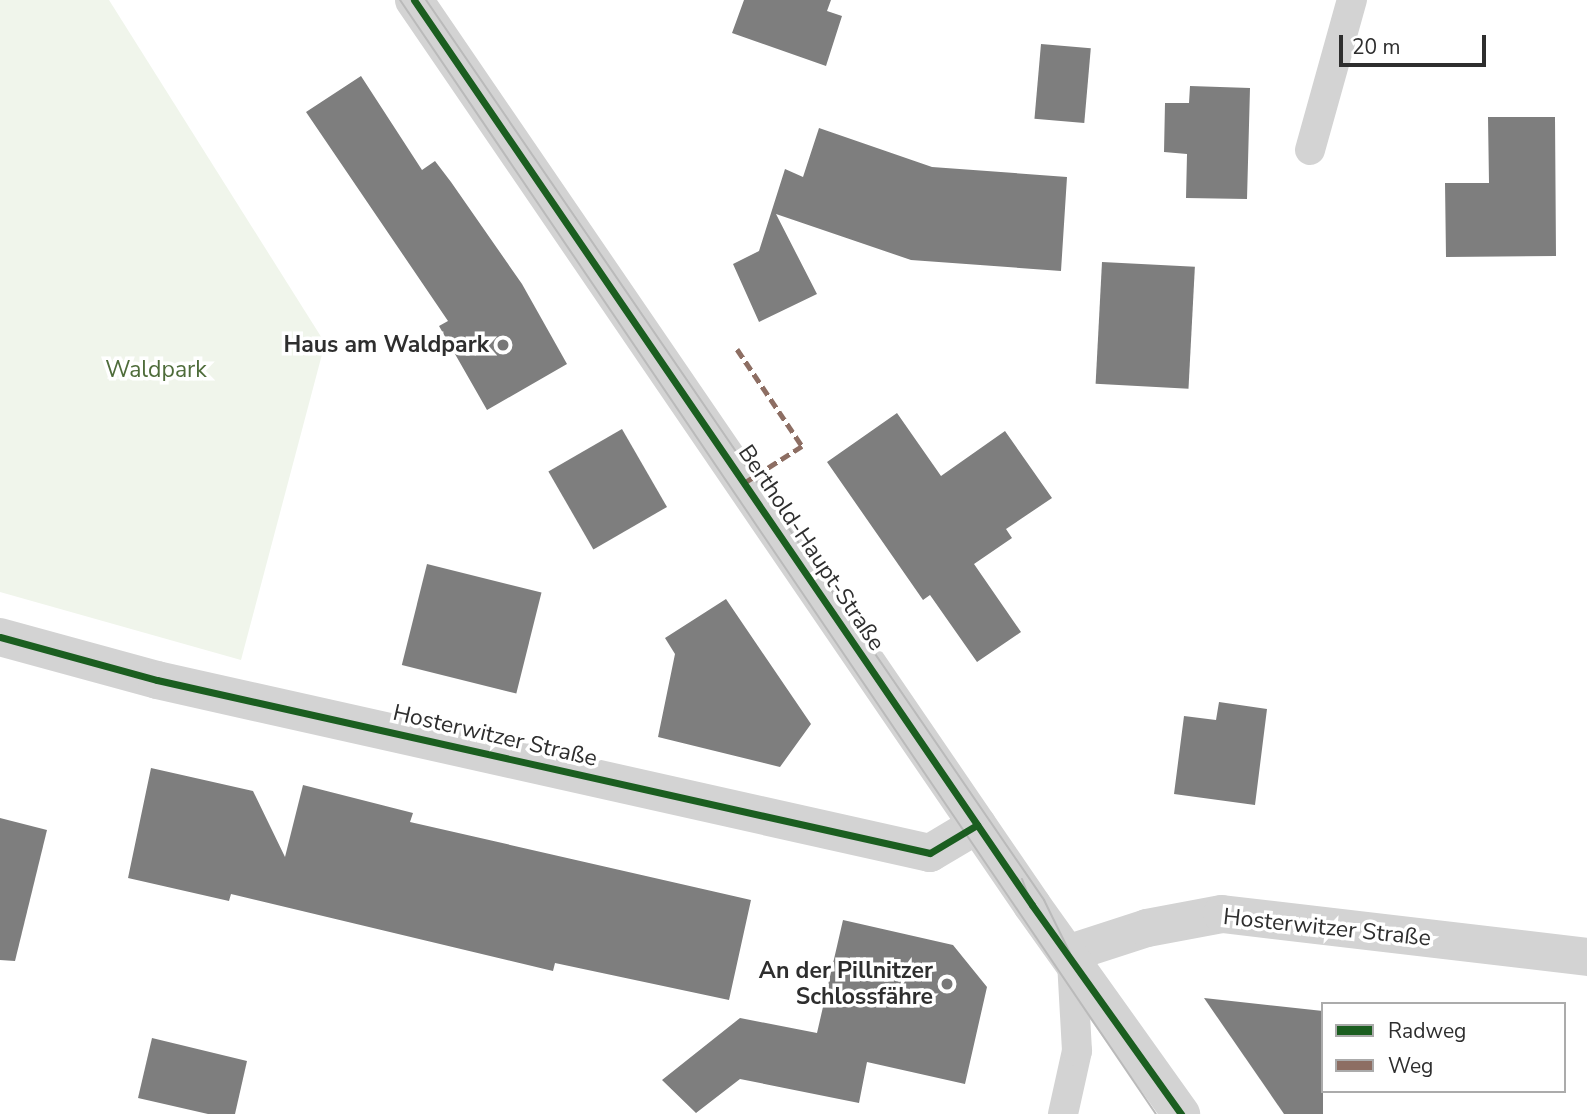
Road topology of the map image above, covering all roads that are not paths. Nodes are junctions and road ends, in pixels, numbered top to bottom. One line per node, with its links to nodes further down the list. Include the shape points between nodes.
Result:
1 (414, 0): 5 (street, Berthold-Haupt-Straße)
2 (1352, 0): 3 (lane)
3 (1310, 150)
4 (0, 637): 5 (street, Hosterwitzer Straße, via 157,680 930,853)
5 (977, 825): 6 (street, Berthold-Haupt-Straße)
6 (1070, 953): 7 (street, Hosterwitzer Straße, via 1147,928 1222,914); 8 (lane, via 1077,1051); 9 (street, Berthold-Haupt-Straße)
7 (1587, 957)
8 (1063, 1114)
9 (1181, 1114)

